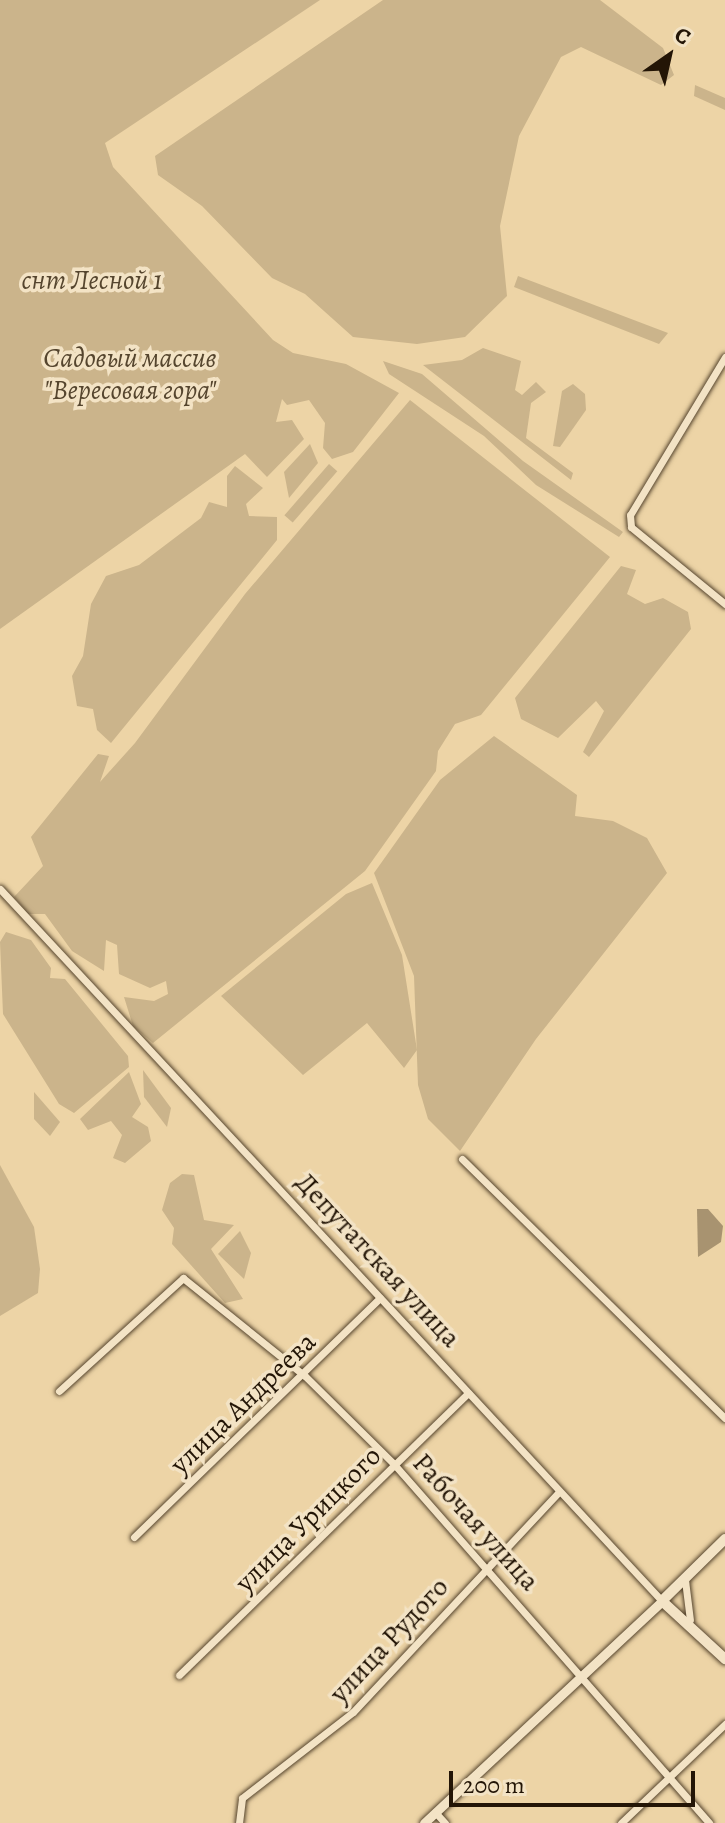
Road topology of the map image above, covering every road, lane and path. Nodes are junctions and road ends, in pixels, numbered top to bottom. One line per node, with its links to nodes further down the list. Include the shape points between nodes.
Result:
1 (725, 357): 2 (street, via 630,515 631,527 685,564)
2 (725, 604)
3 (0, 889): 5 (street, Депутатская улица)
4 (462, 1159): 9 (street)
5 (380, 1298): 6 (street, улица Андреева); 8 (street, Депутатская улица)
6 (305, 1376): 7 (street, Рабочая улица, via 183,1278); 10 (street, Рабочая улица); 12 (street, улица Андреева)
7 (59, 1391)
8 (468, 1393): 10 (street, улица Урицкого); 11 (street, Депутатская улица)
9 (725, 1418)
10 (393, 1463): 14 (street, Рабочая улица); 19 (street, улица Урицкого)
11 (559, 1492): 14 (street, улица Рудого); 16 (street, Депутатская улица)
12 (134, 1537)
13 (725, 1539): 15 (main road)
14 (488, 1566): 20 (street, Рабочая улица); 24 (street, улица Рудого, via 353,1712 238,1804)
15 (686, 1577): 16 (main road); 17 (street)
16 (662, 1601): 17 (main road, Депутатская улица); 20 (street)
17 (690, 1620): 18 (main road, Депутатская улица)
18 (725, 1659)
19 (179, 1675)
20 (582, 1675): 22 (street, Рабочая улица); 23 (street)
21 (725, 1724): 22 (street)
22 (666, 1778): 27 (street); 28 (street, Рабочая улица)
23 (435, 1812): 25 (street); 26 (street)
24 (239, 1823)
25 (424, 1823)
26 (445, 1823)
27 (621, 1823)
28 (709, 1823)

